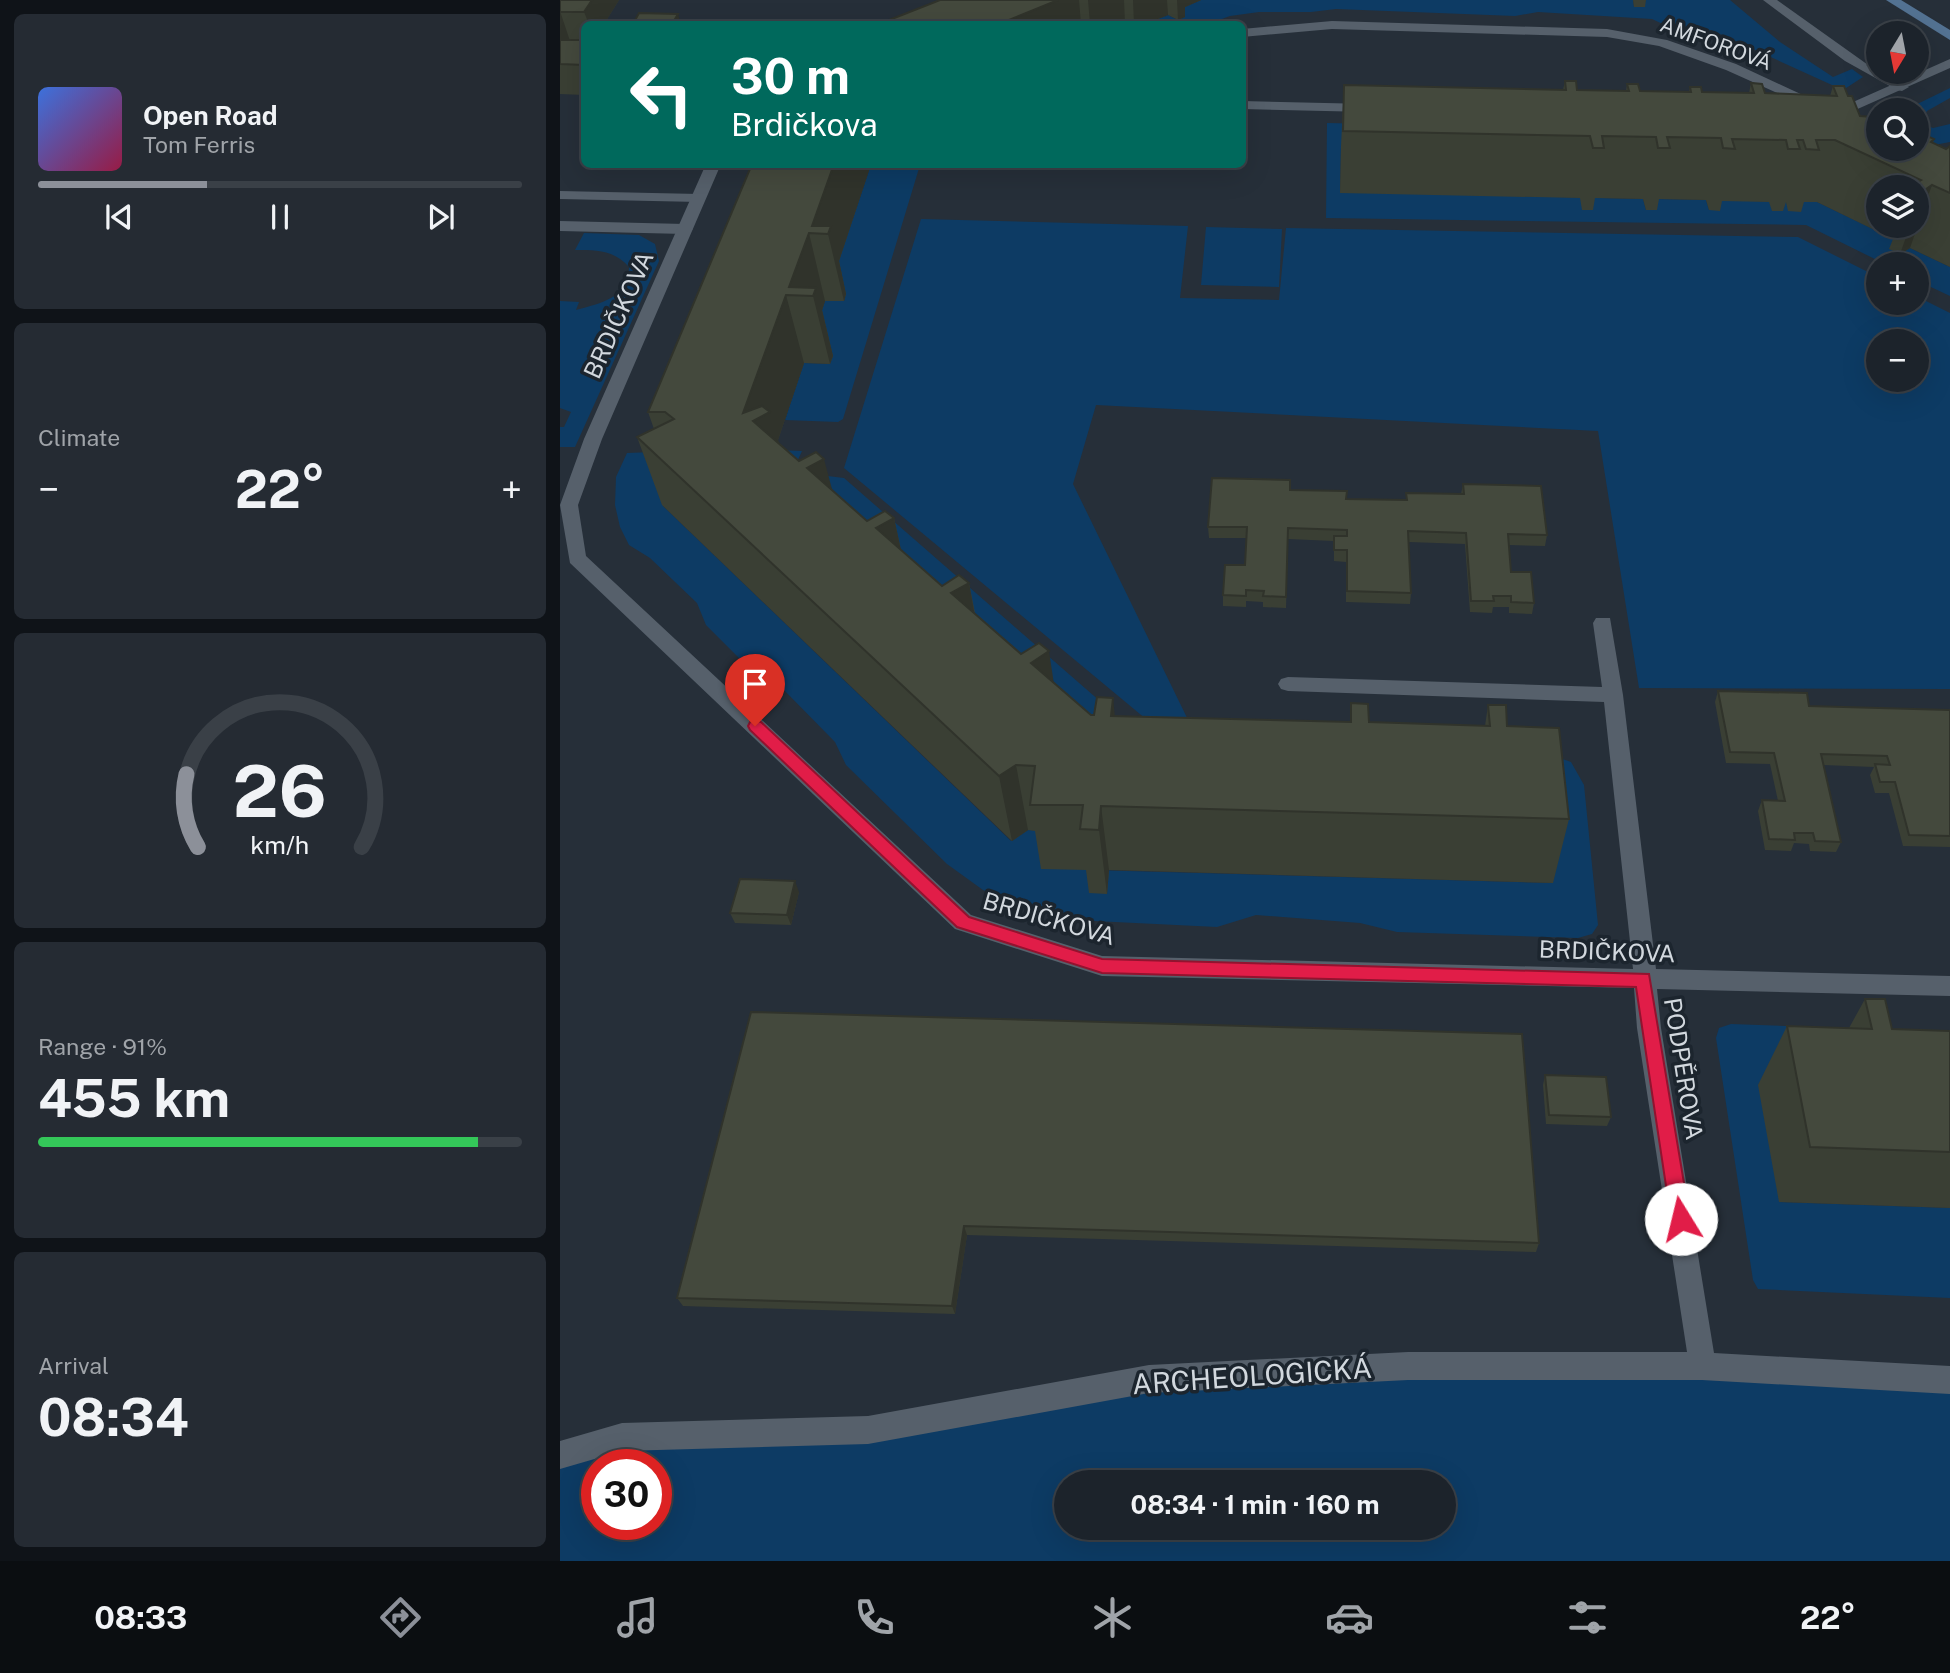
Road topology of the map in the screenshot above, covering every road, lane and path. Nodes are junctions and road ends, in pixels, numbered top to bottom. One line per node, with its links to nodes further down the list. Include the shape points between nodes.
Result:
1 (1769, 0): 6 (street, via 1836,50)
2 (1892, 0): 4 (street)
3 (1246, 33): 10 (street, AMFOROVÁ, via 1332,25 1607,33 1662,43 1731,67)
4 (1950, 36)
5 (1950, 63): 6 (street, AMFOROVÁ)
6 (1902, 87): 10 (street, AMFOROVÁ)
7 (1246, 105): 8 (street)
8 (1385, 108)
9 (1795, 115): 10 (street, AMFOROVÁ)
10 (1835, 115): 11 (street, AMFOROVÁ)
11 (1856, 126)
12 (712, 168): 14 (street, BRDIČKOVA)
13 (560, 195): 14 (street)
14 (699, 198): 16 (street, BRDIČKOVA)
15 (560, 226): 16 (street)
16 (685, 229): 20 (street, BRDIČKOVA, via 569,505 578,558 963,922 1102,966)
17 (1603, 623): 19 (street, PODPĚROVA)
18 (1288, 684): 19 (street)
19 (1613, 695): 20 (street, PODPĚROVA)
20 (1643, 979): 21 (street, BRDIČKOVA); 22 (street, PODPĚROVA)
21 (1950, 986)
22 (1702, 1367): 23 (street, ARCHEOLOGICKÁ); 24 (street, ARCHEOLOGICKÁ, via 1408,1366 1149,1379 868,1430 622,1437)
23 (1950, 1380)
24 (560, 1455)

